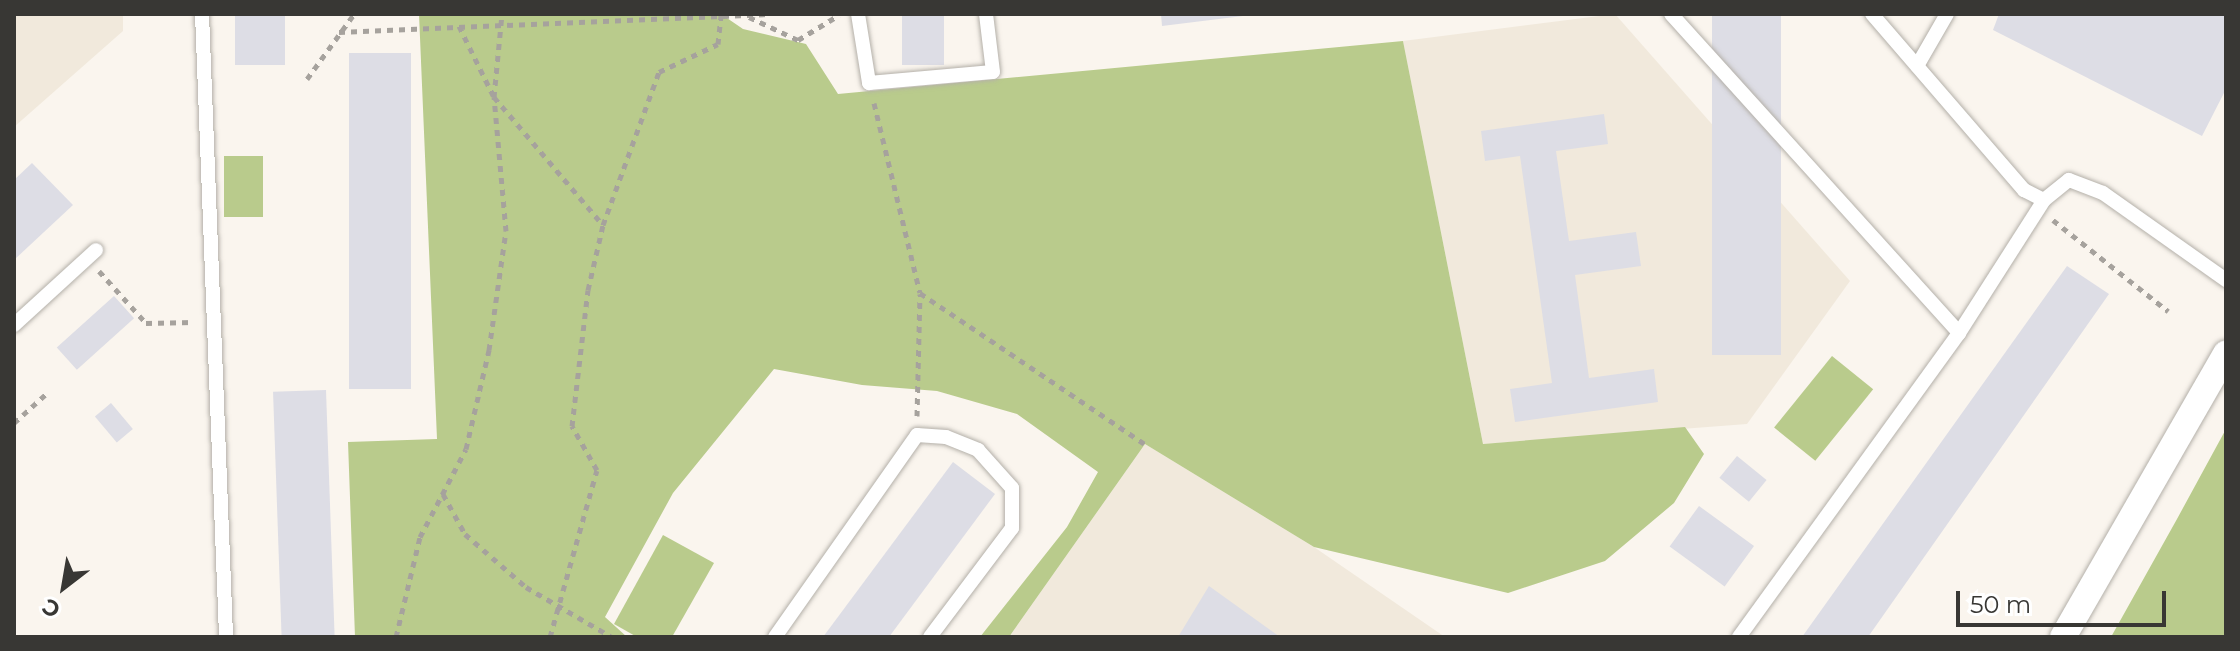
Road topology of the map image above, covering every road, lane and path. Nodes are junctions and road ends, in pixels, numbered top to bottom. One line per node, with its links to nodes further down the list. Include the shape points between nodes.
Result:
1 (202, 14): 36 (lane)
2 (354, 14): 15 (path)
3 (502, 14): 14 (path)
4 (770, 14): 12 (path)
5 (840, 14): 12 (path, via 798,40)
6 (858, 14): 18 (lane)
7 (986, 14): 18 (lane, via 993,72)
8 (1671, 14): 28 (lane)
9 (1872, 14): 16 (lane)
10 (1947, 14): 16 (lane)
11 (721, 17): 12 (path); 14 (path); 21 (path, via 718,44 659,72)
12 (748, 17)
13 (459, 26): 14 (path); 15 (path); 19 (path)
14 (502, 26): 19 (path)
15 (339, 32): 17 (path)
16 (1917, 66): 20 (lane)
17 (307, 79)
18 (869, 83): 24 (path)
19 (494, 97): 21 (path); 34 (path, via 506,231 489,350 466,449)
20 (2041, 204): 23 (lane, via 2069,180 2103,193); 25 (path); 28 (lane)
21 (603, 225): 35 (path, via 588,290 572,426 597,470)
22 (92, 254): 26 (path, via 146,323); 27 (lane)
23 (2226, 280)
24 (920, 293): 32 (path); 33 (path)
25 (2168, 311)
26 (200, 322)
27 (14, 325)
28 (1959, 333): 42 (lane)
29 (2226, 353): 43 (street)
30 (46, 394): 31 (path)
31 (14, 423)
32 (917, 435): 40 (lane); 41 (lane, via 946,437 978,450 1012,488 1012,528)
33 (1145, 444)
34 (443, 493): 35 (path, via 465,534 526,587); 37 (path, via 420,537)
35 (560, 608): 38 (path); 39 (path)
36 (226, 637)
37 (396, 637)
38 (550, 637)
39 (612, 637)
40 (775, 637)
41 (930, 637)
42 (1739, 637)
43 (2063, 637)

